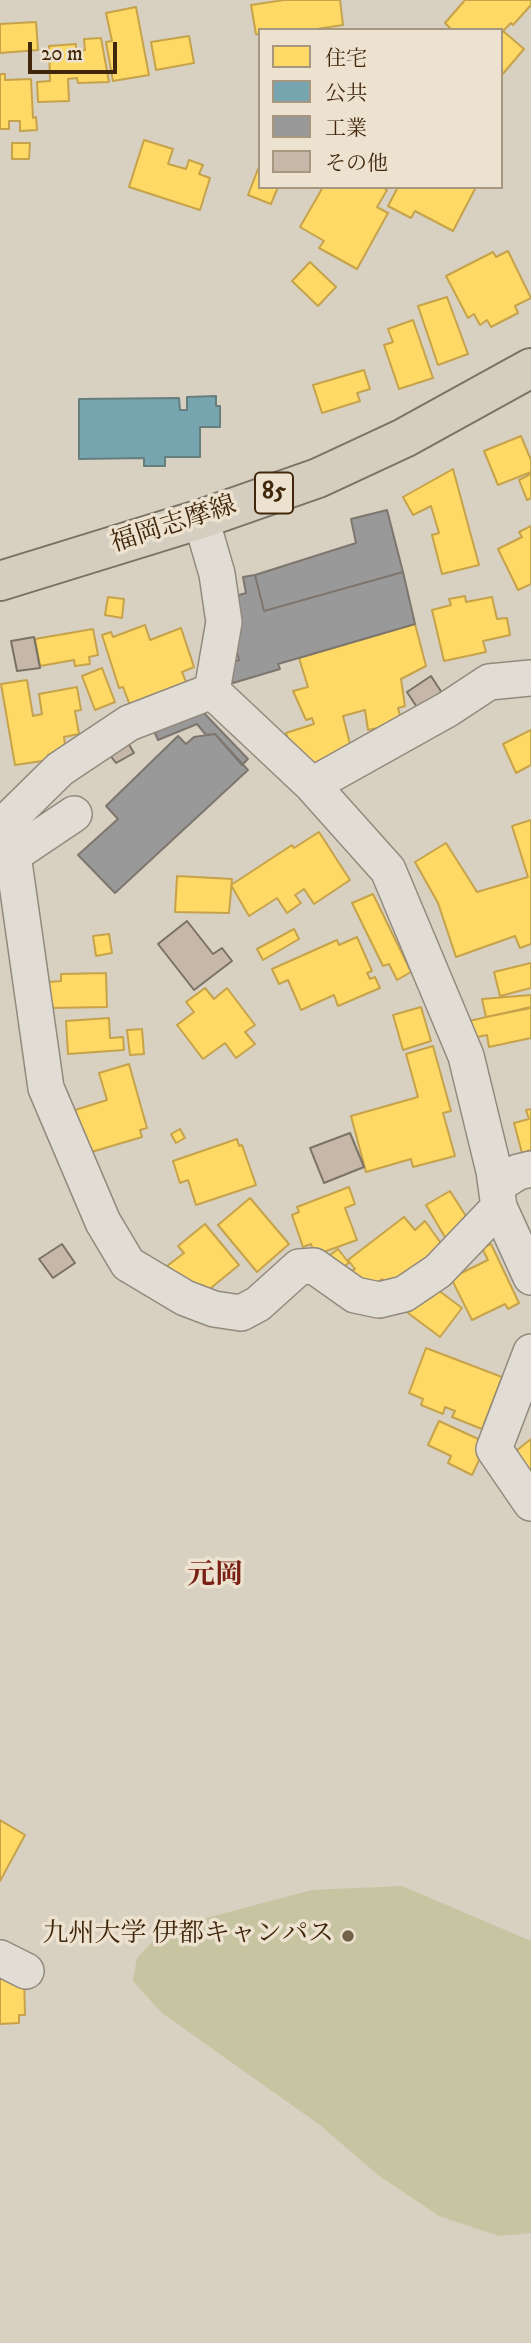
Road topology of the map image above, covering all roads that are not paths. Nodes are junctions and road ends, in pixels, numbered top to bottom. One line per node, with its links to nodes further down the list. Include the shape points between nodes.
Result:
1 (531, 368): 2 (main road, 福岡志摩線 / 85, via 404,438 318,478)
2 (201, 519): 3 (main road, 福岡志摩線 / 85); 5 (street, via 217,574 224,622)
3 (0, 581)
4 (531, 678): 6 (street, via 489,682)
5 (212, 691): 6 (street); 8 (street, via 128,723 60,769)
6 (312, 785): 10 (street, via 388,870 408,912 466,1056)
7 (74, 814): 8 (street)
8 (6, 836): 10 (street, via 46,1088 103,1222 128,1264 185,1298 241,1313 258,1304 299,1267 314,1266 355,1295 379,1300 404,1294 438,1271)
9 (531, 1169): 10 (street, via 518,1172)
10 (498, 1196): 11 (street)
11 (531, 1277)
12 (531, 1352): 13 (street, via 494,1449)
13 (531, 1503)

